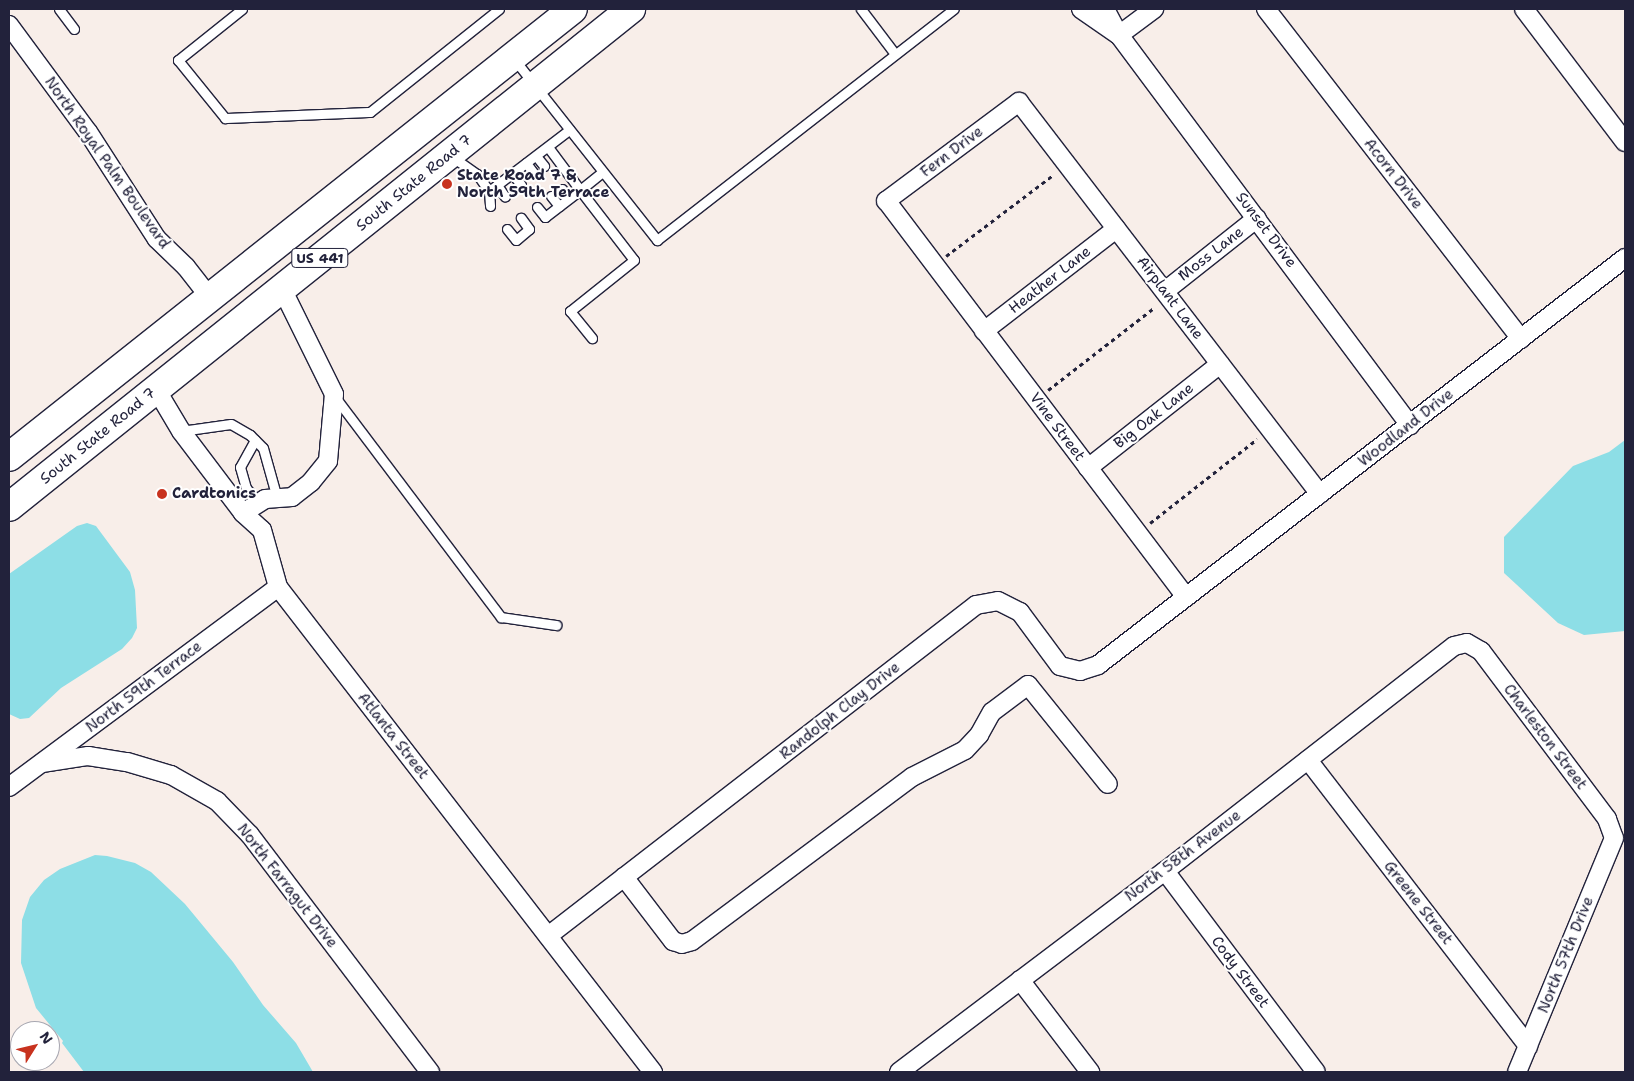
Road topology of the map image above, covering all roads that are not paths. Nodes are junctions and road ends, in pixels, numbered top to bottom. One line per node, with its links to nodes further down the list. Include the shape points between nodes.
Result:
1 (59, 9): 14 (lane)
2 (242, 9): 3 (lane, via 178,60 225,118 370,112)
3 (498, 9)
4 (573, 9): 17 (main road, US 441)
5 (632, 9): 18 (main road, South State Road 7 / US 441)
6 (861, 9): 16 (lane)
7 (954, 9): 16 (lane)
8 (1081, 9): 15 (street, Sunset Drive)
9 (1105, 9): 15 (street, Sunset Drive)
10 (1154, 9): 15 (street)
11 (1266, 9): 51 (street, Acorn Drive)
12 (1524, 9): 21 (street)
13 (9, 25): 48 (street, North Royal Palm Boulevard, via 88,132 158,239 186,266)
14 (74, 29)
15 (1119, 35): 42 (street, Sunset Drive)
16 (895, 54): 27 (lane, via 656,240)
17 (513, 57): 18 (lane); 48 (main road, US 441)
18 (535, 86): 20 (lane); 23 (main road, South State Road 7 / US 441)
19 (1019, 102): 37 (street, Fern Drive); 43 (street, Airplant Lane)
20 (569, 130): 22 (lane); 27 (lane)
21 (1625, 142)
22 (548, 147): 24 (lane); 33 (lane)
23 (450, 156): 31 (lane); 46 (main road, South State Road 7 / US 441)
24 (536, 156): 25 (lane); 26 (lane)
25 (526, 163): 28 (lane); 29 (lane)
26 (544, 166)
27 (602, 172): 33 (lane)
28 (512, 173): 30 (lane); 31 (lane)
29 (535, 175)
30 (521, 185)
31 (493, 188): 35 (lane); 38 (lane)
32 (562, 189): 36 (lane)
33 (580, 190): 36 (lane); 50 (lane, via 634,260 570,311)
34 (551, 196): 39 (lane)
35 (505, 197)
36 (569, 198): 39 (lane)
37 (886, 201): 49 (street, Vine Street)
38 (490, 206)
39 (559, 206): 40 (lane, via 545,217)
40 (537, 207)
41 (521, 218): 44 (lane, via 529,230 516,240)
42 (1257, 218): 47 (street, Moss Lane); 55 (street, Sunset Drive)
43 (1116, 228): 47 (street, Airplant Lane); 49 (street, Heather Lane)
44 (507, 229)
45 (1625, 258): 51 (street, Woodland Drive)
46 (282, 289): 53 (main road, South State Road 7 / US 441); 54 (street)
47 (1165, 291): 52 (street, Airplant Lane)
48 (210, 298): 58 (main road, US 441)
49 (984, 331): 59 (street, Vine Street)
50 (592, 338)
51 (1521, 340): 55 (street, Woodland Drive)
52 (1220, 364): 59 (street, Big Oak Lane); 60 (street, Airplant Lane)
53 (156, 389): 56 (street, Atlanta Street); 63 (main road, South State Road 7 / US 441)
54 (334, 394): 61 (street, via 328,461 311,482 292,496); 67 (lane, via 501,618)
55 (1410, 425): 60 (street, Woodland Drive)
56 (181, 431): 57 (lane, via 232,424); 64 (street, Atlanta Street)
57 (255, 440): 61 (lane, via 263,448); 62 (lane, via 240,467 246,488)
58 (9, 457)
59 (1088, 468): 66 (street, Vine Street)
60 (1320, 494): 66 (street, Woodland Drive)
61 (276, 498): 62 (street)
62 (258, 503): 64 (street)
63 (9, 507)
64 (243, 513): 65 (street, Atlanta Street, via 262,530)
65 (278, 587): 70 (street, North 59th Terrace); 76 (street, Atlanta Street)
66 (1186, 598): 75 (street, Randolph Clay Drive, via 1098,665 1080,672 1060,666 1020,612 998,601 976,605)
67 (556, 625)
68 (1467, 643): 69 (street, North 58th Avenue, via 1454,646); 73 (street, Charleston Street, via 1480,651)
69 (1308, 760): 74 (street, North 58th Avenue); 78 (street, Greene Street)
70 (42, 763): 72 (street, North 59th Terrace); 79 (street, North Farragut Drive, via 88,756 127,762 171,775 217,801 250,835)
71 (1108, 784): 75 (street, via 1028,685 992,712 980,735 965,750 912,776 692,941 682,944 672,941)
72 (9, 787)
73 (1617, 831): 78 (street, North 57th Drive)
74 (1165, 871): 77 (street, North 58th Avenue); 83 (street, Cody Street)
75 (624, 877): 76 (street, Randolph Clay Drive)
76 (548, 936): 80 (street, Atlanta Street)
77 (1020, 980): 81 (street, North 58th Avenue); 82 (street)
78 (1528, 1046): 84 (street, North 57th Drive)
79 (430, 1072)
80 (653, 1072)
81 (899, 1072)
82 (1090, 1072)
83 (1316, 1072)
84 (1517, 1072)

